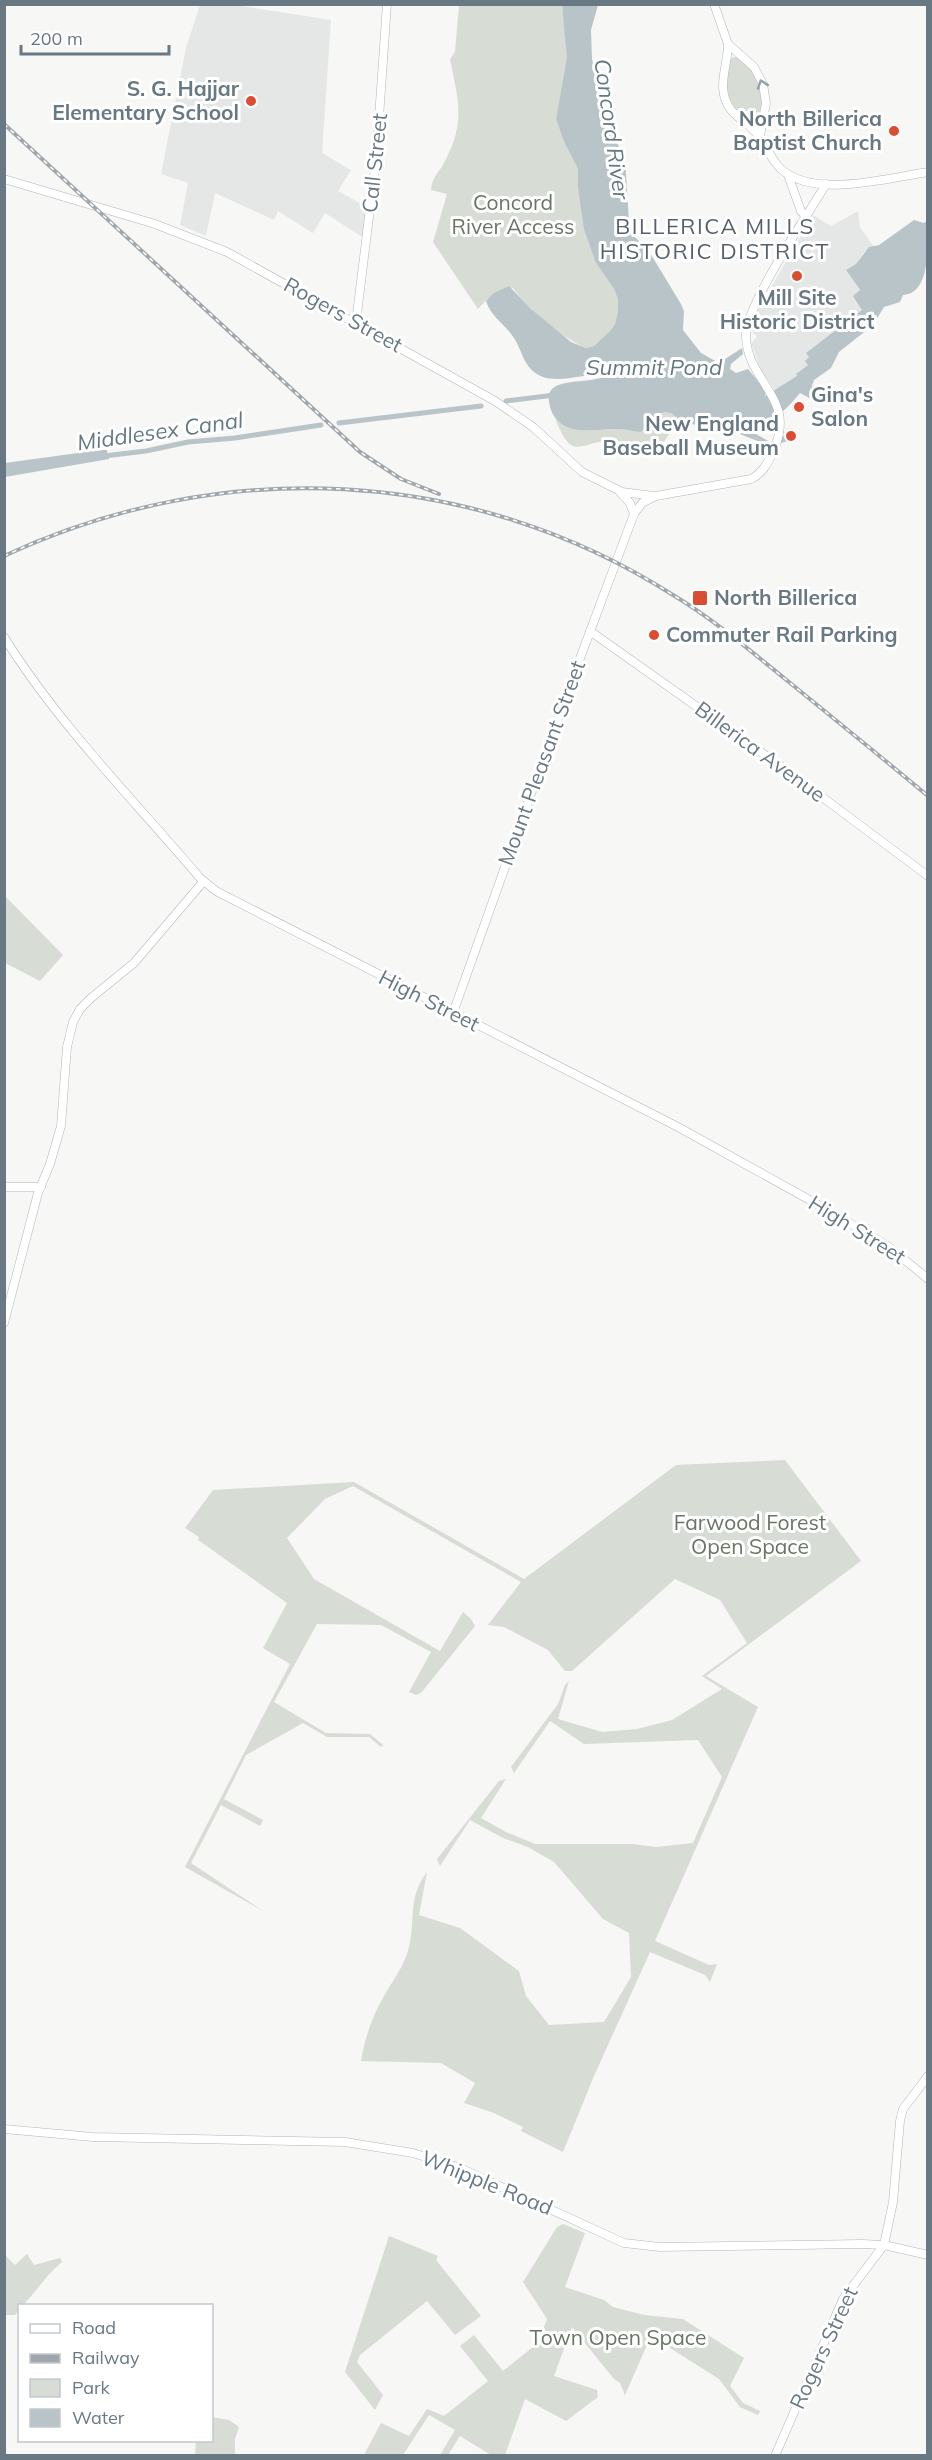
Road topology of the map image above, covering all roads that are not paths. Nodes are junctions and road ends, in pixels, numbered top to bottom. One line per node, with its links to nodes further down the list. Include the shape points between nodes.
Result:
1 (387, 4): 10 (main road, Call Street, via 376,160)
2 (714, 4): 3 (main road)
3 (728, 44): 4 (main road, one-way to 3, via 766,102 763,84 754,67); 4 (main road, via 724,96 731,110)
4 (760, 136): 6 (main road, via 771,158)
5 (927, 172): 8 (main road)
6 (788, 175): 8 (main road); 9 (main road)
7 (4, 178): 10 (main road, Rogers Street, via 199,240 256,266)
8 (826, 184): 9 (main road)
9 (807, 217): 12 (main road, via 756,301 747,325 749,355 780,414 777,442 764,468 751,480)
10 (356, 322): 11 (main road, Rogers Street, via 506,408 533,427 575,468)
11 (618, 490): 12 (main road, Rogers Street); 13 (main road)
12 (656, 496): 13 (main road, via 642,503)
13 (634, 514): 14 (main road, Mount Pleasant Street)
14 (590, 631): 16 (main road, Billerica Avenue); 18 (main road, Mount Pleasant Street)
15 (4, 637): 17 (main road, High Street, via 50,704)
16 (927, 876)
17 (203, 882): 18 (main road, High Street, via 236,903); 20 (main road, via 134,963 76,1015 67,1047 61,1126)
18 (453, 1013): 21 (main road, High Street, via 662,1119 835,1214 889,1247)
19 (4, 1186): 20 (main road)
20 (41, 1186): 22 (main road)
21 (927, 1279)
22 (4, 1323)
23 (927, 2076): 25 (main road, Rogers Street, via 903,2109)
24 (4, 2129): 25 (main road, Whipple Road, via 93,2138 345,2142 404,2151 460,2168 602,2234 642,2246)
25 (884, 2245): 26 (main road, Whipple Road); 27 (main road, Rogers Street, via 843,2299)
26 (927, 2255)
27 (775, 2456)

